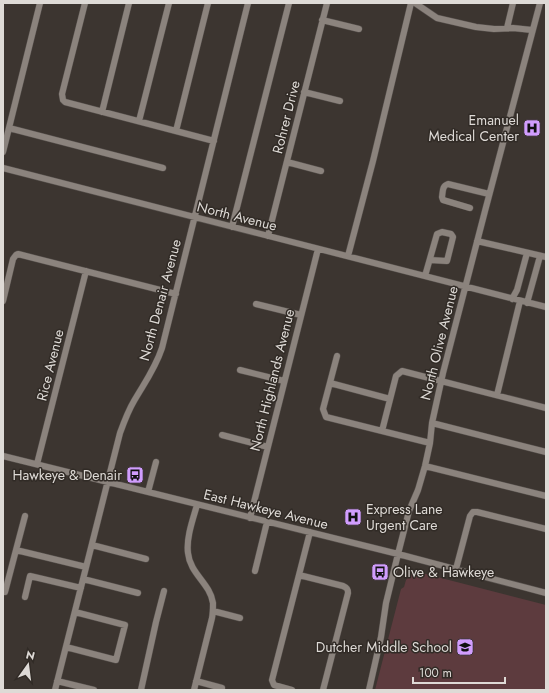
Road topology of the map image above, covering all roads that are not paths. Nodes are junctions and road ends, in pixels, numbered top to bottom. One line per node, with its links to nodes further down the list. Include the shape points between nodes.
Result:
1 (40, 3): 21 (street)
2 (85, 3): 19 (street, via 62,94 63,100 67,103)
3 (129, 3): 19 (street)
4 (169, 3): 20 (street)
5 (208, 3): 22 (street)
6 (248, 3): 23 (street, North Denair Avenue)
7 (289, 3): 32 (street)
8 (326, 3): 13 (street, Rohrer Drive)
9 (411, 3): 37 (street)
10 (415, 3): 14 (street, via 437,18 476,27)
11 (513, 3): 14 (street)
12 (540, 3): 16 (street, North Olive Avenue)
13 (322, 20): 15 (street); 17 (street, Rohrer Drive)
14 (507, 28): 16 (street)
15 (358, 30)
16 (532, 30): 29 (street, North Olive Avenue)
17 (304, 92): 18 (street); 25 (street, Rohrer Drive)
18 (340, 101)
19 (102, 112): 20 (street)
20 (139, 121): 22 (street)
21 (10, 128): 24 (street); 27 (street)
22 (176, 131): 23 (street)
23 (214, 141): 31 (street, North Denair Avenue)
24 (3, 152)
25 (287, 162): 28 (street); 33 (street, Rohrer Drive)
26 (3, 168): 31 (street, North Avenue)
27 (163, 168)
28 (321, 171)
29 (489, 194): 30 (street, via 445,185 443,200); 34 (street, North Olive Avenue)
30 (470, 208)
31 (195, 217): 32 (street, North Avenue); 43 (street, North Denair Avenue)
32 (232, 227): 33 (street, North Avenue)
33 (268, 236): 35 (street, North Avenue)
34 (477, 241): 36 (street); 42 (street, North Olive Avenue)
35 (318, 249): 37 (street, North Avenue); 50 (street, North Highlands Avenue)
36 (527, 253): 38 (street); 44 (street)
37 (348, 256): 41 (street, North Avenue)
38 (543, 257): 47 (street)
39 (430, 260): 39 (street, via 438,234 451,234 453,238 447,261); 41 (street)
40 (86, 272): 43 (street); 45 (street, via 21,254 16,255); 67 (street, Rice Avenue)
41 (425, 276): 42 (street, North Avenue)
42 (465, 287): 44 (street, North Avenue); 54 (street, North Olive Avenue)
43 (176, 294): 69 (street, North Denair Avenue, via 160,354 124,420)
44 (512, 299): 46 (street, North Avenue)
45 (3, 301)
46 (520, 301): 47 (street, North Avenue); 56 (street)
47 (527, 303): 49 (street, North Avenue)
48 (256, 304): 50 (street)
49 (546, 307)
50 (301, 315): 53 (street, North Highlands Avenue)
51 (337, 356): 55 (street)
52 (240, 370): 53 (street)
53 (284, 381): 63 (street, North Highlands Avenue)
54 (441, 381): 56 (street); 57 (street, via 402,371 396,376); 59 (street, North Olive Avenue)
55 (330, 384): 57 (street); 60 (street, via 323,409 326,418)
56 (497, 395): 58 (street)
57 (390, 399): 60 (street)
58 (546, 408)
59 (432, 423): 62 (street, North Olive Avenue); 64 (street)
60 (382, 431): 62 (street)
61 (222, 435): 63 (street)
62 (430, 443): 68 (street, North Olive Avenue)
63 (268, 447): 74 (street, North Highlands Avenue)
64 (546, 452)
65 (3, 456): 67 (street, East Hawkeye Avenue)
66 (156, 462): 70 (street)
67 (38, 464): 69 (street, East Hawkeye Avenue)
68 (425, 466): 71 (street); 80 (street, North Olive Avenue, via 409,511)
69 (107, 482): 70 (street, East Hawkeye Avenue); 78 (street, North Denair Avenue)
70 (148, 492): 72 (street, East Hawkeye Avenue)
71 (546, 496)
72 (197, 505): 74 (street, East Hawkeye Avenue); 93 (street, via 187,553 195,573 211,597)
73 (25, 516): 79 (street)
74 (250, 518): 75 (street, East Hawkeye Avenue)
75 (267, 522): 77 (street, East Hawkeye Avenue); 84 (street)
76 (546, 529): 83 (street, via 473,512)
77 (310, 532): 80 (street, East Hawkeye Avenue); 85 (street)
78 (92, 545): 81 (street); 82 (street, North Denair Avenue)
79 (16, 550): 82 (street); 89 (street)
80 (398, 554): 83 (street, East Hawkeye Avenue); 106 (street, North Olive Avenue)
81 (146, 559)
82 (86, 567): 86 (street, North Denair Avenue)
83 (456, 570): 90 (street, East Hawkeye Avenue)
84 (255, 571)
85 (299, 575): 104 (street, via 272,680 276,686); 105 (street, via 343,586 348,593)
86 (83, 579): 87 (street, North Denair Avenue); 91 (street)
87 (81, 588): 92 (street, via 30,576); 94 (street, North Denair Avenue)
88 (164, 591): 102 (street)
89 (5, 592)
90 (546, 592)
91 (138, 593)
92 (25, 597)
93 (213, 611): 95 (street); 98 (street)
94 (75, 612): 96 (street, North Denair Avenue); 96 (street, via 125,625 116,660)
95 (240, 618)
96 (66, 647): 97 (street, North Denair Avenue)
97 (57, 681): 100 (street, North Denair Avenue); 101 (street)
98 (196, 681): 99 (street); 103 (street)
99 (222, 688)
100 (55, 690)
101 (94, 690)
102 (140, 690)
103 (194, 690)
104 (292, 690)
105 (323, 690)
106 (369, 690)

